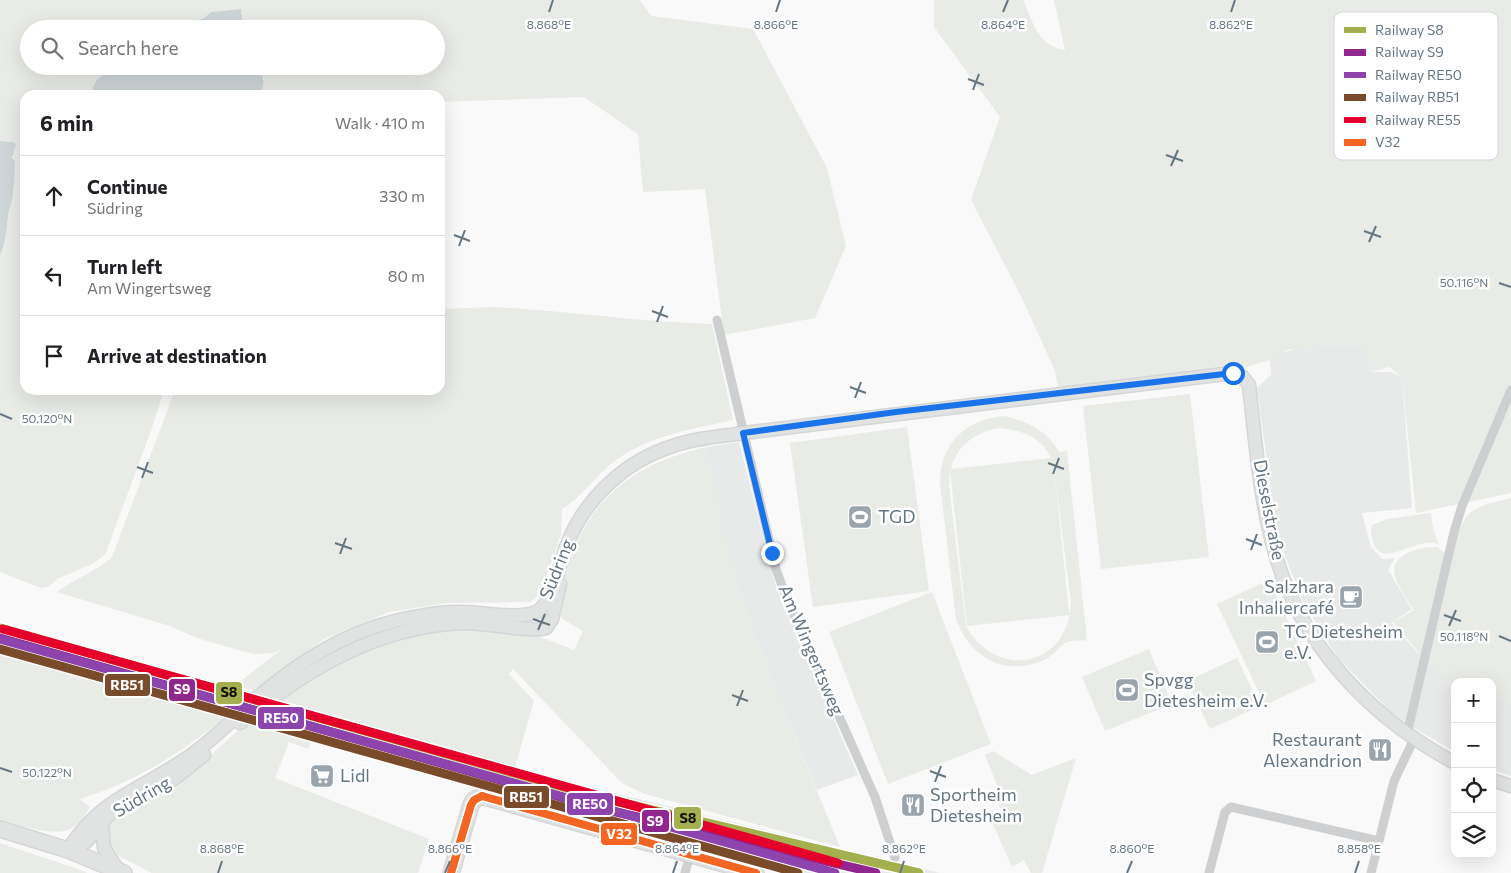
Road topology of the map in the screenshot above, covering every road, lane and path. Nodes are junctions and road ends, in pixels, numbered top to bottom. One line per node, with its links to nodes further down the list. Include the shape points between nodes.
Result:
1 (717, 320): 4 (street, Am Wingertsweg)
2 (1233, 373): 4 (street, Südring); 5 (street, Dieselstraße, via 1243,377 1249,385 1267,521 1278,564 1295,606 1334,666 1373,707)
3 (1511, 390): 5 (street, via 1454,532)
4 (743, 433): 9 (street, Südring, via 655,459 629,474 607,493 575,539 562,575 552,619 546,628 452,624 419,628 368,642 300,678 271,698 176,778 117,809); 12 (street, Südring, via 674,445 636,462 611,481 576,525 560,560 551,591 537,612 441,613 393,622 346,637 260,695 198,750 108,803 81,829); 14 (street, Am Wingertsweg, via 781,583 875,797)
5 (1410, 736): 6 (street, Dieselstraße); 11 (street, via 1394,780)
6 (1451, 761)
7 (1496, 781): 8 (street)
8 (1511, 786)
9 (102, 824): 12 (street, Südring, via 82,846); 15 (street, via 104,848)
10 (0, 829): 12 (main road)
11 (1379, 840): 19 (street, via 1231,807 1225,812); 20 (street)
12 (68, 850): 15 (main road)
13 (690, 855): 16 (main road, via 482,796 471,805); 17 (street); 18 (main road)
14 (895, 858)
15 (121, 872)
16 (451, 873)
17 (685, 873)
18 (756, 873)
19 (1209, 873)
20 (1371, 873)

